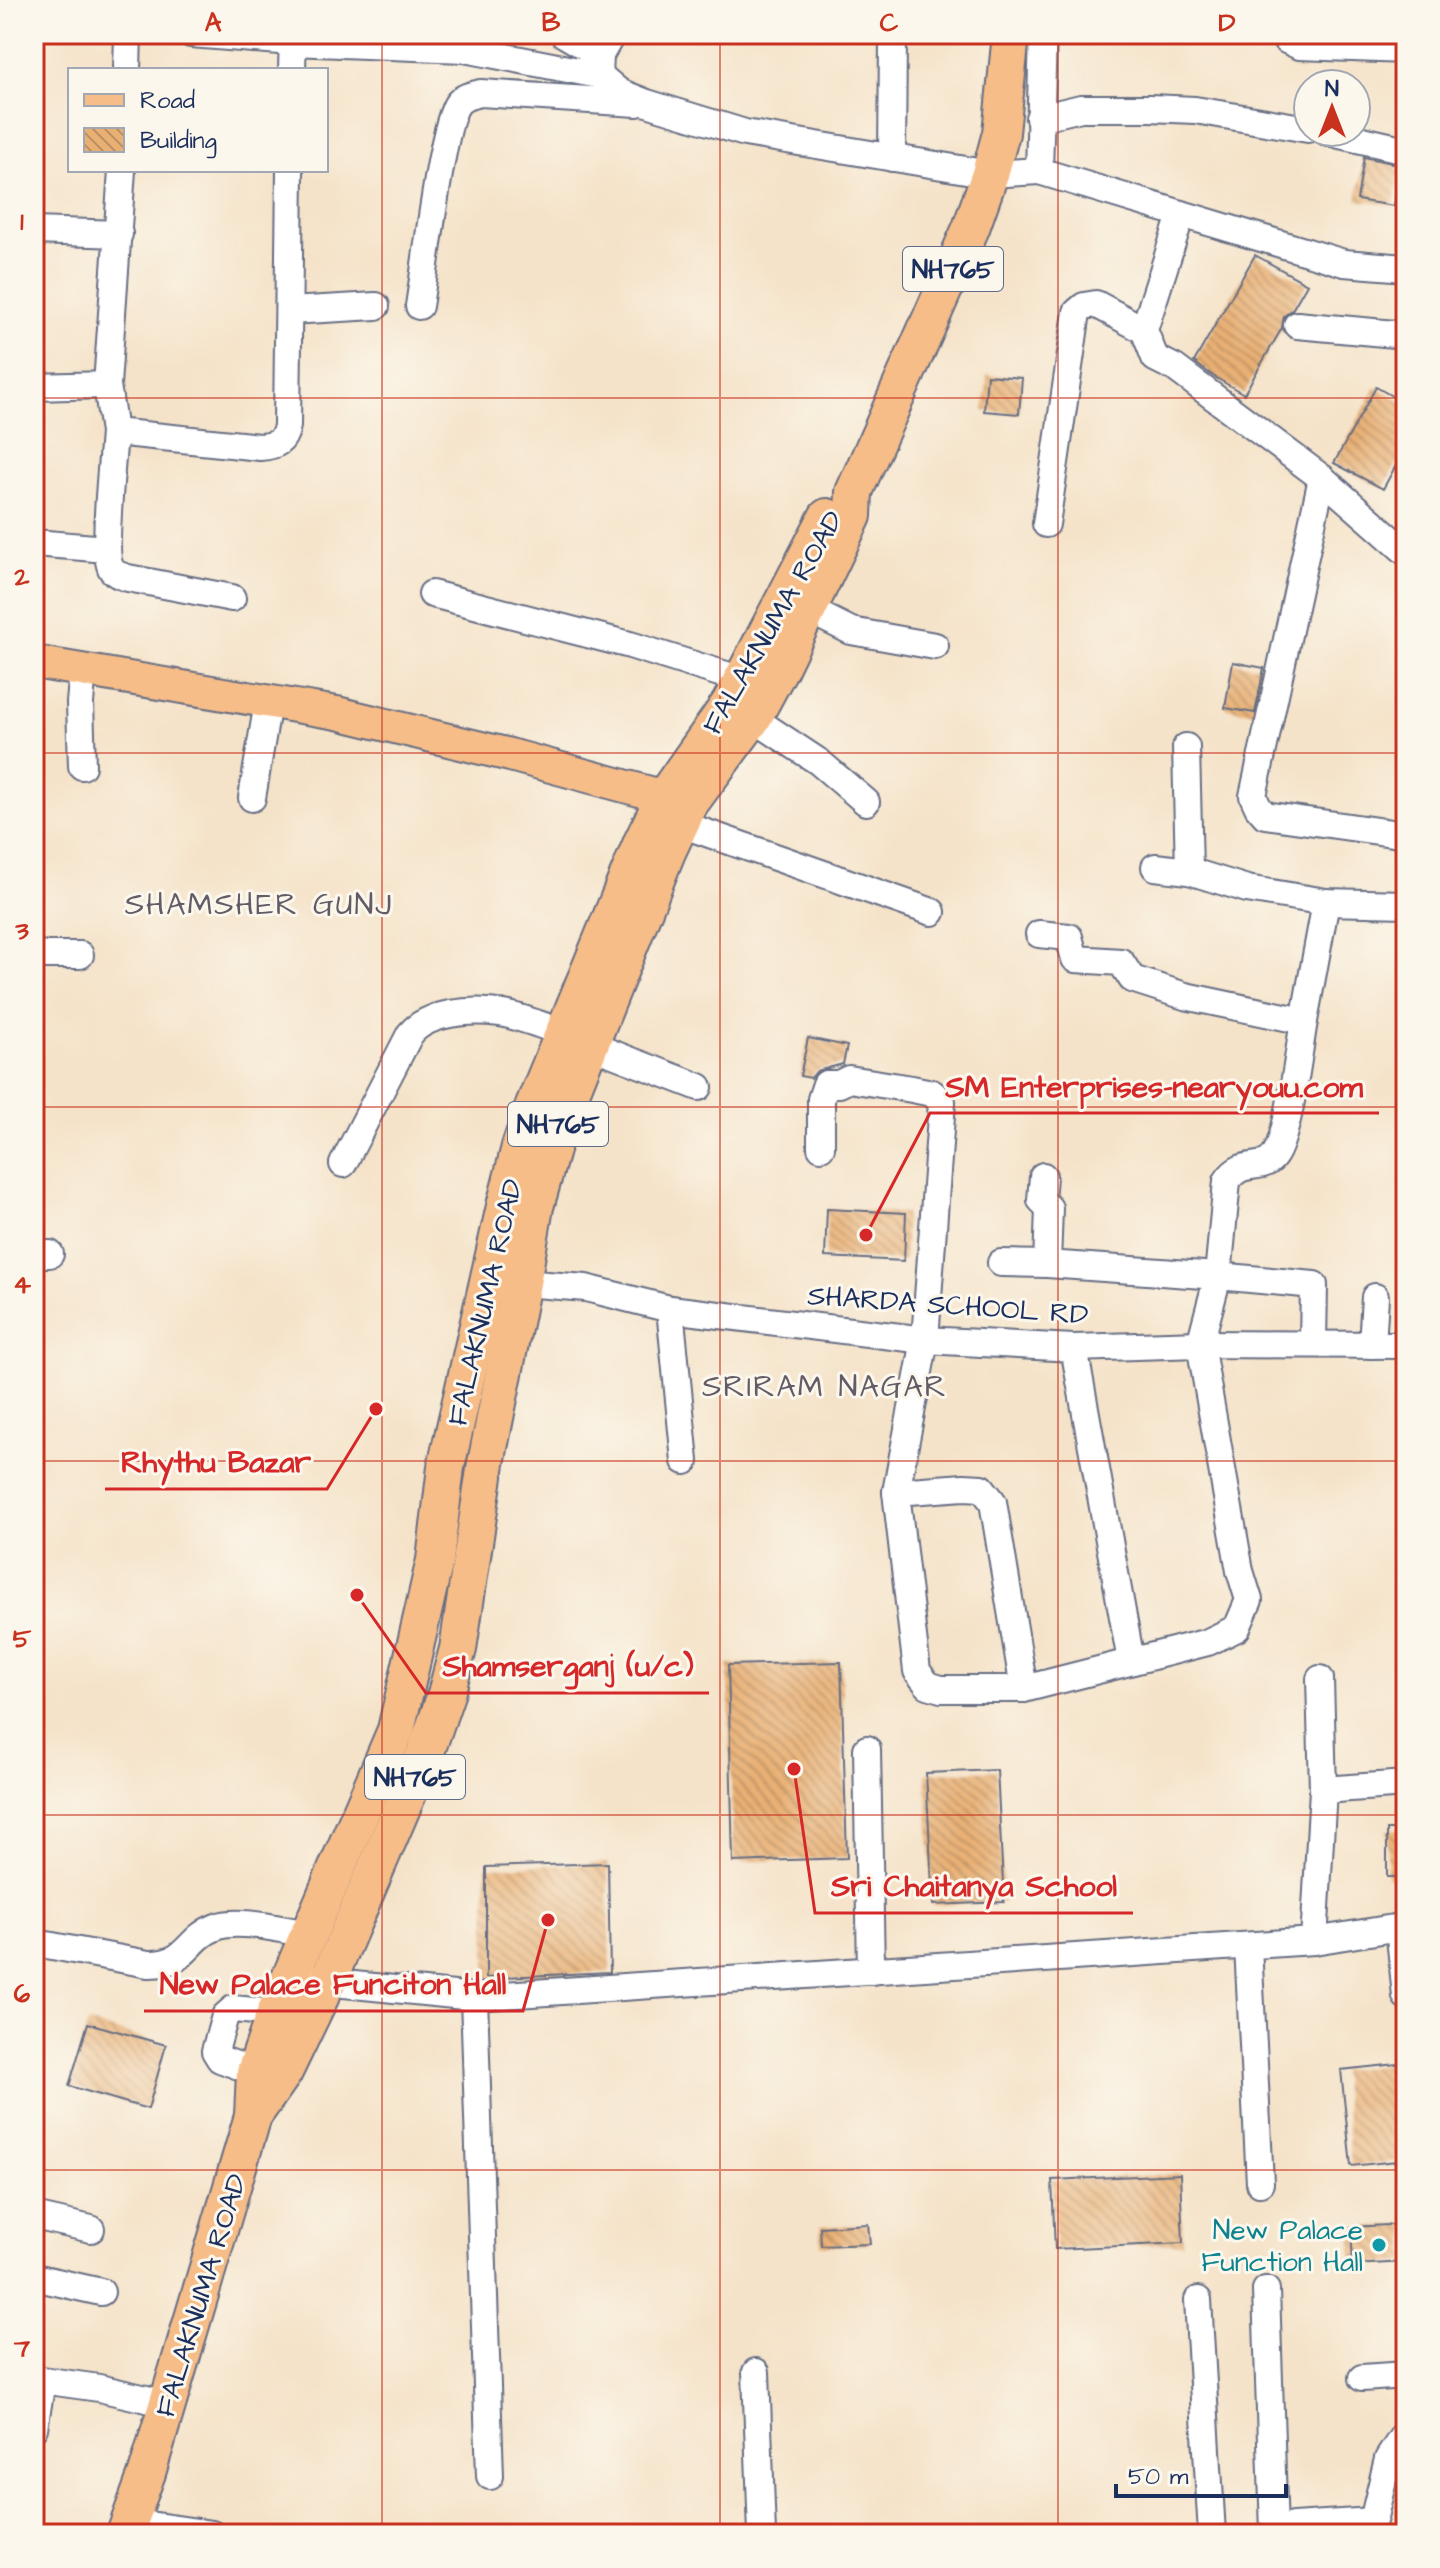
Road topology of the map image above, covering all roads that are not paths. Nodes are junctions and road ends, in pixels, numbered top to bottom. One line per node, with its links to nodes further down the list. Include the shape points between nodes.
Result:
1 (128, 34): 11 (street)
2 (191, 34): 7 (street)
3 (564, 34): 10 (street)
4 (1011, 34): 22 (highway, FALAKNUMA ROAD / NH765, via 1001,133)
5 (1043, 34): 14 (street)
6 (1283, 34): 9 (street, via 1299,46)
7 (293, 38): 10 (street); 12 (street)
8 (893, 39): 18 (street)
9 (1406, 50)
10 (604, 55): 13 (street, via 619,92)
11 (127, 68)
12 (292, 68)
13 (647, 103): 18 (street, via 745,133); 28 (street, via 481,93 457,104 445,146)
14 (1039, 118): 15 (street, via 1081,108 1195,110); 19 (street)
15 (1292, 126)
16 (1372, 142): 17 (street)
17 (1406, 150)
18 (892, 158): 22 (street)
19 (1039, 171): 22 (street); 23 (street)
20 (122, 172): 25 (street)
21 (290, 172): 29 (street)
22 (990, 174): 37 (highway, FALAKNUMA ROAD / NH765)
23 (1181, 215): 26 (street, via 1344,263); 31 (street)
24 (34, 231): 25 (street)
25 (119, 234): 33 (street)
26 (1406, 268)
27 (376, 306): 29 (street)
28 (419, 306)
29 (289, 311): 35 (street, via 287,426 280,442 260,447)
30 (1297, 325): 32 (street)
31 (1144, 330): 36 (street, via 1155,358); 38 (street, via 1096,304 1077,312)
32 (1406, 335)
33 (107, 385): 34 (street); 35 (street)
34 (34, 387)
35 (114, 432): 40 (street)
36 (1322, 478): 41 (street); 55 (street, via 1253,796 1265,815)
37 (854, 492): 44 (highway, FALAKNUMA ROAD / NH765, via 853,516); 48 (highway, FALAKNUMA ROAD / NH765, via 830,512)
38 (1046, 524)
39 (34, 543): 40 (street)
40 (107, 549): 43 (street, via 117,575)
41 (1406, 552)
42 (432, 594): 48 (street, via 643,648)
43 (232, 598)
44 (809, 610): 45 (street, via 851,631); 48 (highway, FALAKNUMA ROAD / NH765)
45 (935, 646)
46 (34, 662): 47 (main road)
47 (83, 670): 49 (main road); 51 (street)
48 (742, 700): 53 (street); 54 (highway, FALAKNUMA ROAD / NH765)
49 (268, 702): 52 (street); 54 (main road, via 510,755)
50 (1186, 747): 57 (street)
51 (82, 766)
52 (252, 798)
53 (866, 802)
54 (678, 808): 60 (street); 65 (highway, FALAKNUMA ROAD / NH765, via 667,852)
55 (1406, 835)
56 (1155, 867): 57 (street)
57 (1189, 871): 58 (street, via 1247,889)
58 (1326, 902): 59 (street); 64 (street)
59 (1406, 904)
60 (932, 912)
61 (1039, 934): 64 (street, via 1069,937 1075,959 1121,962 1132,979)
62 (34, 955): 63 (street)
63 (80, 955)
64 (1304, 1021): 73 (street, via 1286,1121 1274,1156 1266,1163 1240,1167 1227,1181)
65 (578, 1039): 66 (street); 68 (street, via 499,1013 464,1013 423,1022 410,1034); 72 (highway, FALAKNUMA ROAD / NH765, via 534,1105 520,1147)
66 (699, 1087)
67 (821, 1147): 76 (street, via 826,1084 849,1079 896,1086 932,1093 942,1102)
68 (343, 1164)
69 (1043, 1176): 71 (street, via 1041,1200 1049,1208)
70 (1001, 1263): 71 (street)
71 (1047, 1264): 73 (street)
72 (507, 1276): 75 (street, SHARDA SCHOOL RD); 91 (highway, FALAKNUMA ROAD / NH765, via 446,1467 435,1560 396,1730); 97 (highway, FALAKNUMA ROAD / NH765, via 458,1649 427,1749)
73 (1218, 1276): 77 (street); 78 (street, via 1314,1285)
74 (1375, 1297): 79 (street)
75 (670, 1309): 76 (street, SHARDA SCHOOL RD); 82 (street)
76 (925, 1340): 81 (street, SHARDA SCHOOL RD); 83 (street)
77 (1200, 1344): 78 (street, SHARDA SCHOOL RD); 81 (street, SHARDA SCHOOL RD); 84 (street, via 1249,1600 1237,1628 1208,1642)
78 (1313, 1344): 79 (street, SHARDA SCHOOL RD)
79 (1372, 1345): 80 (street, SHARDA SCHOOL RD)
80 (1406, 1345)
81 (1074, 1348): 84 (street)
82 (685, 1461)
83 (896, 1492): 86 (street, via 982,1488 993,1502); 86 (street, via 917,1671 928,1685 941,1689)
84 (1131, 1661): 86 (street)
85 (1320, 1679): 89 (street)
86 (1024, 1689)
87 (867, 1749): 95 (street)
88 (1406, 1784): 89 (street)
89 (1323, 1790): 92 (street)
90 (1402, 1927): 92 (street); 98 (street)
91 (308, 1934): 93 (street, via 218,1925 178,1959 164,1964); 96 (highway, FALAKNUMA ROAD / NH765)
92 (1314, 1941): 94 (street)
93 (47, 1945)
94 (1248, 1946): 95 (street); 101 (street)
95 (871, 1971): 99 (street)
96 (289, 1979): 97 (street); 100 (highway, FALAKNUMA ROAD / NH765, via 255,2072)
97 (327, 1983): 99 (street); 100 (highway, FALAKNUMA ROAD / NH765, via 284,2072)
98 (1406, 1996)
99 (474, 1997): 115 (street)
100 (253, 2116): 112 (highway, FALAKNUMA ROAD / NH765)
101 (1260, 2183)
102 (34, 2216): 103 (street)
103 (91, 2229)
104 (34, 2277): 106 (street)
105 (1266, 2290): 121 (street)
106 (101, 2292)
107 (1198, 2300): 120 (street)
108 (756, 2372): 119 (street)
109 (1406, 2375): 110 (street)
110 (1362, 2378)
111 (38, 2380): 112 (street); 113 (street)
112 (168, 2404): 117 (highway, FALAKNUMA ROAD / NH765, via 147,2473)
113 (34, 2428)
114 (1406, 2431): 116 (street, via 1388,2459)
115 (490, 2476)
116 (1374, 2527): 121 (street, via 1293,2526)
117 (141, 2531): 118 (street)
118 (212, 2534)
119 (762, 2534)
120 (1212, 2534)
121 (1273, 2534)

